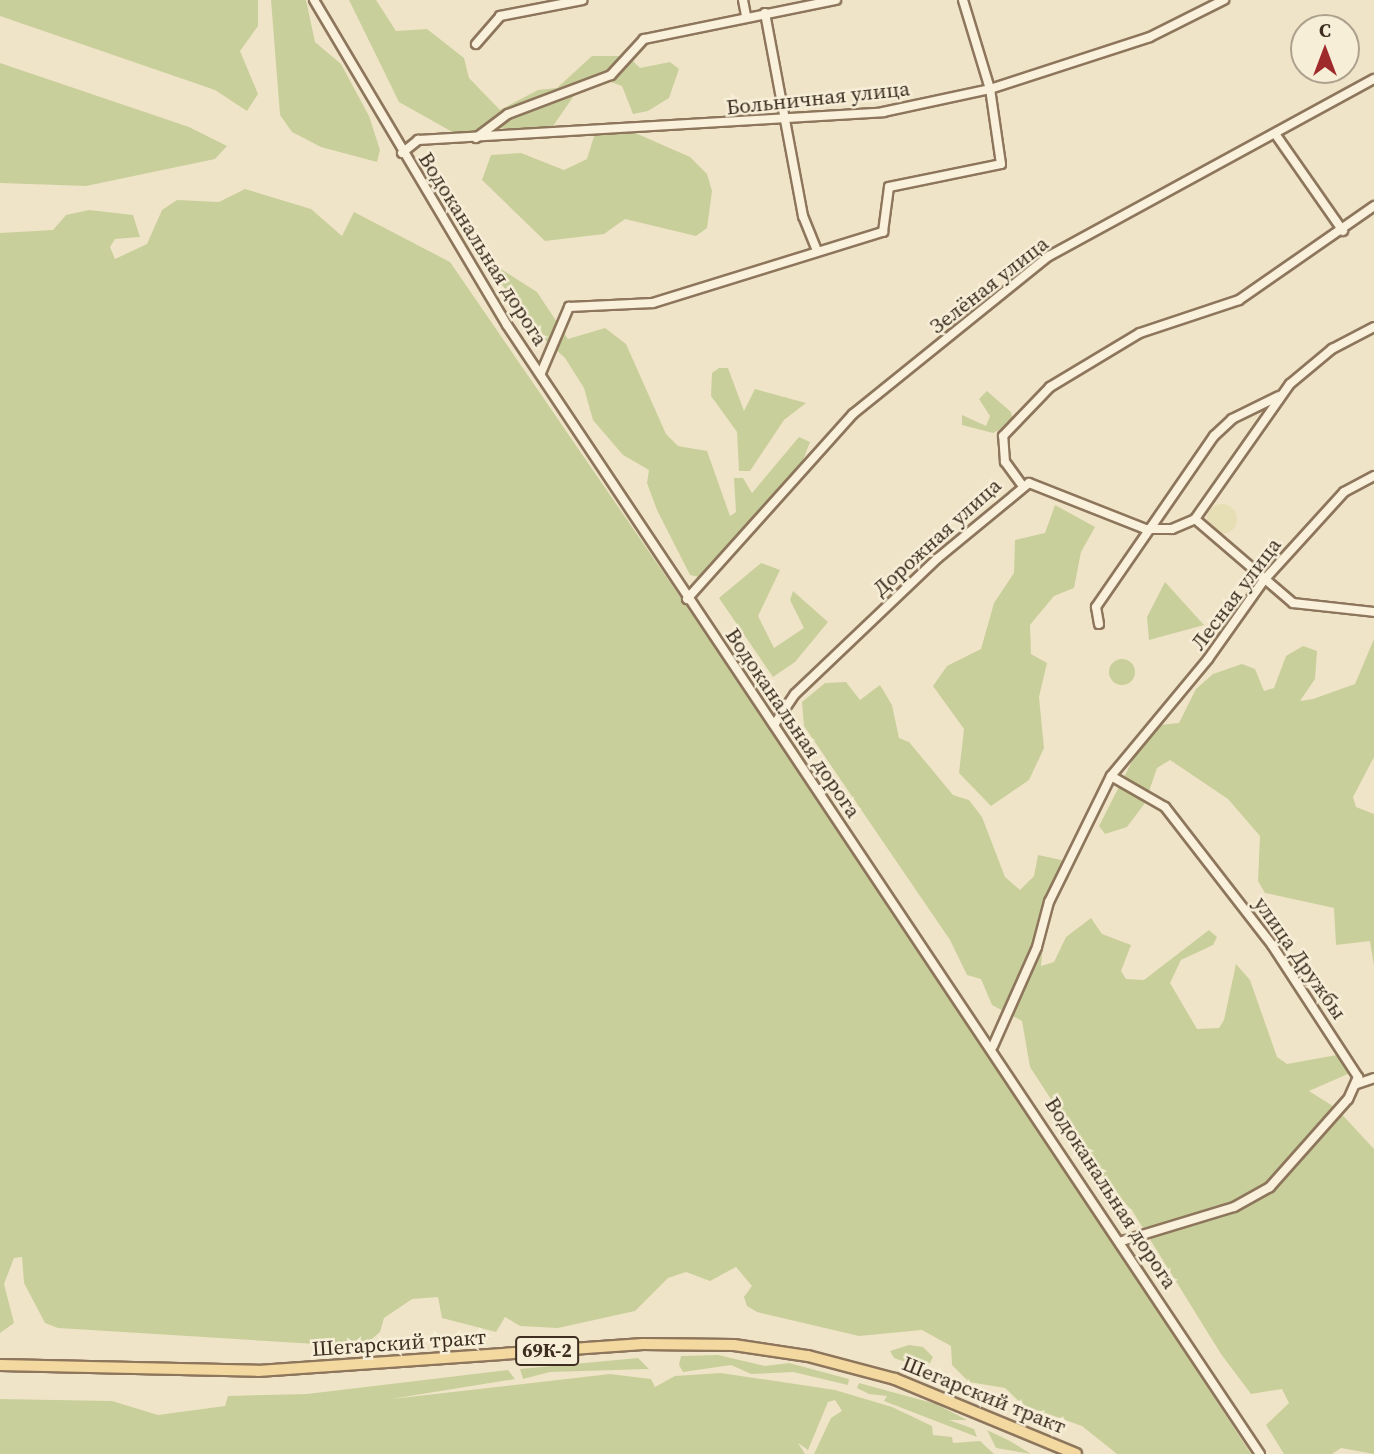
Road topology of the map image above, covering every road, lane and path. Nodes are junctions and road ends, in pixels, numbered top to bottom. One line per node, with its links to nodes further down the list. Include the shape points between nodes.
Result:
1 (314, 0): 15 (street, Водоканальная дорога)
2 (582, 0): 9 (street, via 500,16)
3 (743, 0): 8 (street)
4 (836, 0): 7 (street)
5 (963, 0): 11 (street)
6 (1224, 0): 11 (street, Больничная улица, via 1150,37)
7 (765, 13): 8 (street); 12 (street)
8 (746, 16): 14 (street, via 644,39 611,75 508,114)
9 (476, 44)
10 (1374, 79): 13 (street, Зелёная улица)
11 (990, 89): 12 (street, Больничная улица, via 883,112); 18 (street, via 1001,164 889,187 883,232)
12 (783, 121): 14 (street, Больничная улица); 18 (street)
13 (1276, 135): 17 (street); 27 (street, Зелёная улица, via 1049,257 853,414)
14 (476, 138): 15 (street, Больничная улица, via 413,140)
15 (402, 153): 20 (street, Водоканальная дорога)
16 (1374, 206): 17 (street)
17 (1343, 231): 23 (street, via 1238,300 1140,333 1050,387 1003,436 1005,462)
18 (817, 250): 20 (street, via 653,303 569,307)
19 (1374, 327): 21 (street, via 1332,349)
20 (541, 373): 27 (street, Водоканальная дорога)
21 (1279, 396): 24 (street); 25 (street, via 1222,427)
22 (1374, 476): 26 (street, Лесная улица, via 1344,492)
23 (1022, 485): 25 (street, Дорожная улица, via 1036,484); 30 (street, Дорожная улица, via 795,694)
24 (1195, 519): 25 (street, Дорожная улица, via 1172,529); 26 (street)
25 (1146, 529): 29 (street, via 1096,607)
26 (1264, 580): 28 (street, via 1301,606); 31 (street, Лесная улица, via 1208,659)
27 (687, 599): 30 (street, Водоканальная дорога)
28 (1374, 612)
29 (1099, 624)
30 (774, 725): 32 (street, Водоканальная дорога)
31 (1111, 776): 32 (street, Лесная улица, via 1049,902 1037,947); 34 (street, улица Дружбы, via 1165,807 1272,945 1356,1068)
32 (993, 1045): 35 (street, Водоканальная дорога)
33 (1374, 1078): 34 (street)
34 (1357, 1084): 35 (street, via 1270,1187 1234,1207)
35 (1122, 1241): 38 (street, Водоканальная дорога)
36 (0, 1365): 37 (main road, Шегарский тракт / 69К-2, via 258,1371 643,1344 734,1345 808,1356 895,1379)
37 (1076, 1454)
38 (1260, 1454)

